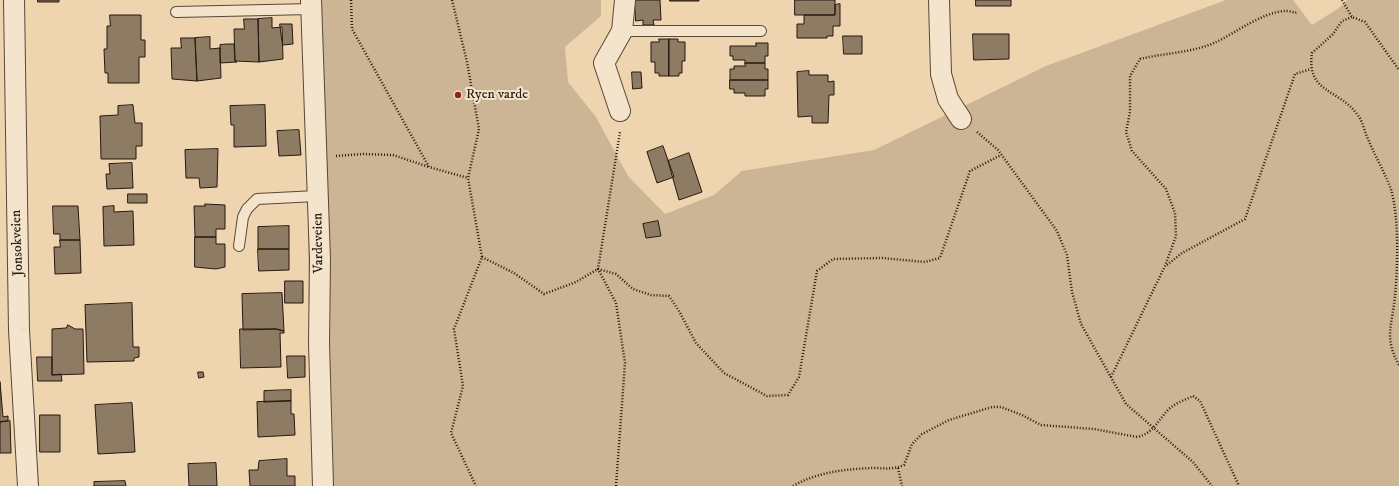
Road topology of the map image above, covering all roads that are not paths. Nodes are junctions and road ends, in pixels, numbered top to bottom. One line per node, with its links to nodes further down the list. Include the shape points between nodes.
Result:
1 (14, 0): 12 (street, Jonsokveien, via 19,330)
2 (625, 0): 6 (street)
3 (939, 0): 9 (street, via 941,74 948,99)
4 (312, 4): 5 (lane); 10 (street, Vardeveien)
5 (176, 12)
6 (622, 31): 7 (lane); 8 (street, via 604,63)
7 (761, 31)
8 (620, 111)
9 (962, 119)
10 (318, 196): 11 (lane, via 257,199 246,209); 13 (street, Vardeveien)
11 (239, 246)
12 (28, 486)
13 (323, 486)

